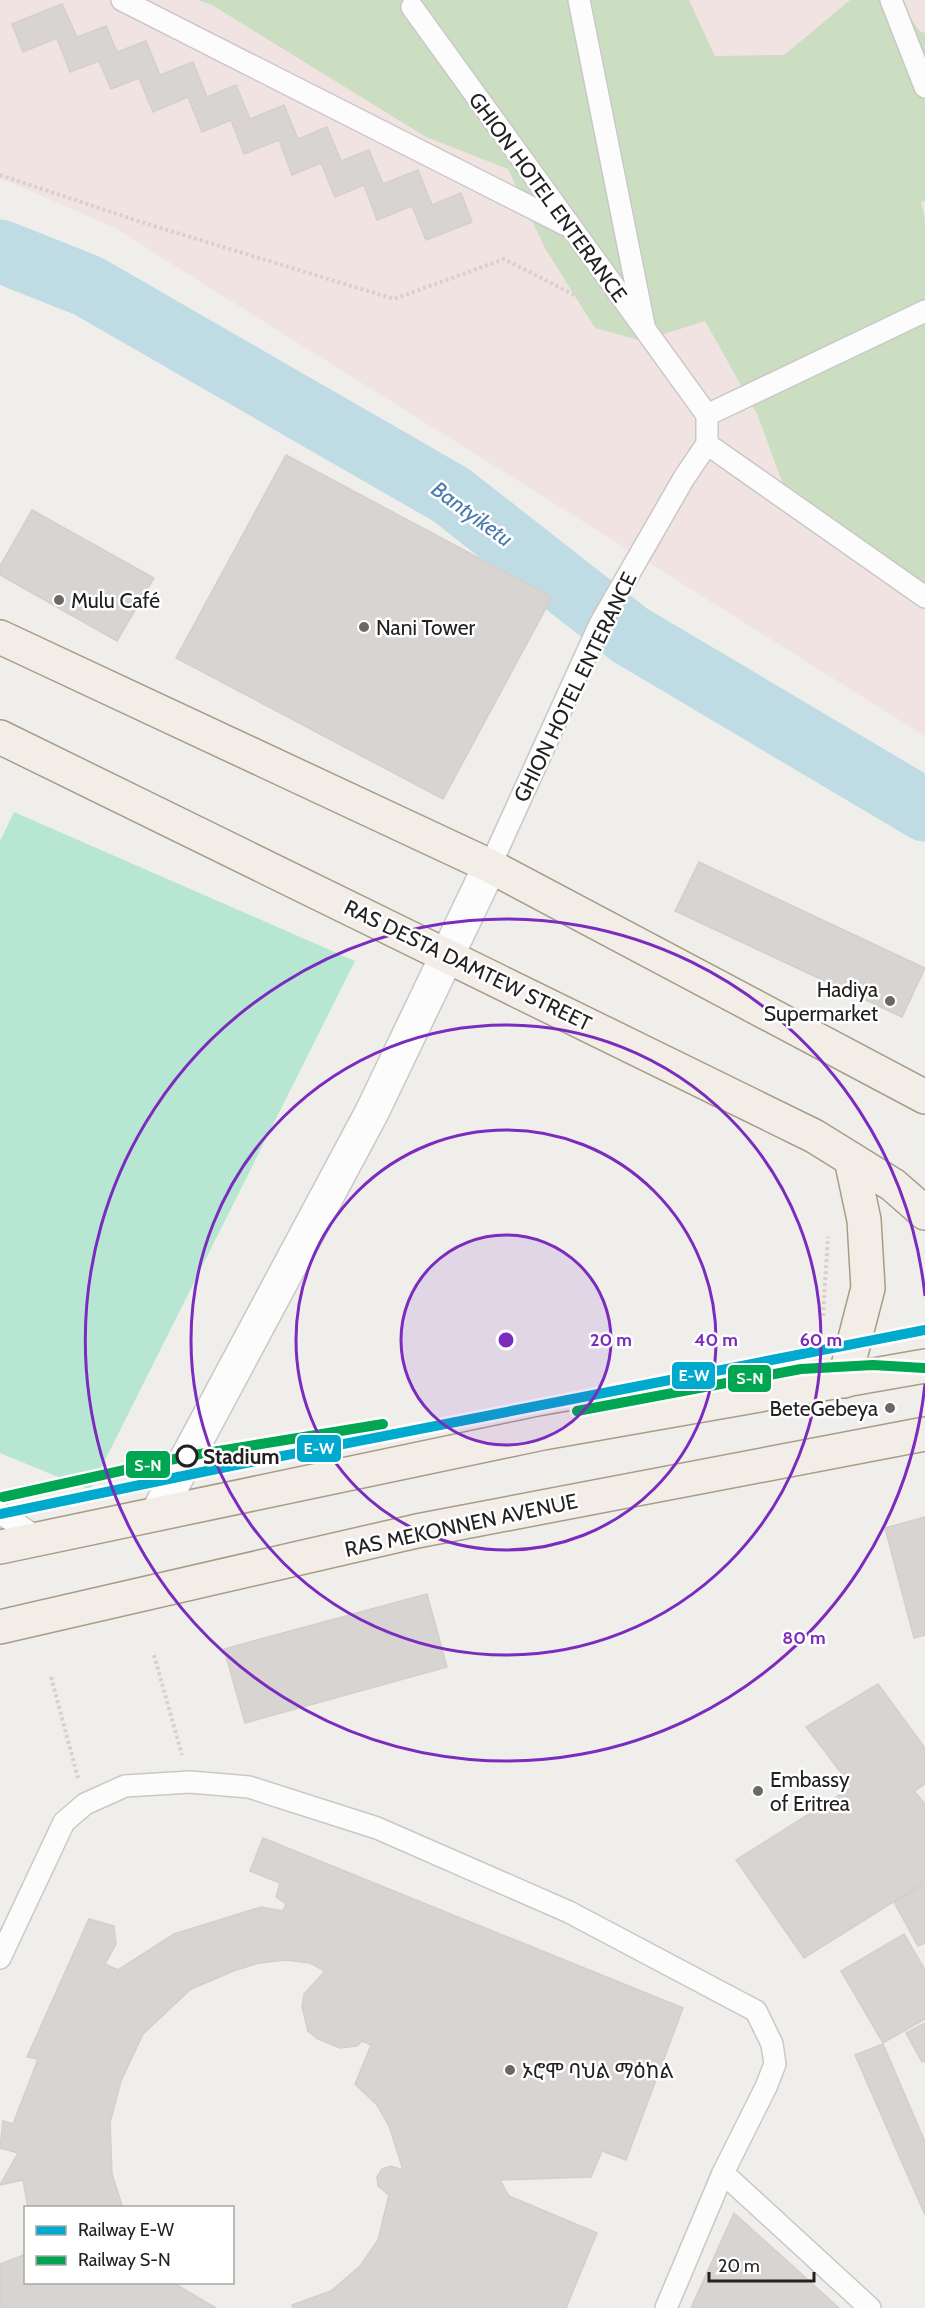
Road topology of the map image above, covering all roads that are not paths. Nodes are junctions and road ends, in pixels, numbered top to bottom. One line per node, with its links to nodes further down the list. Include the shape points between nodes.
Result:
1 (122, 0): 6 (lane)
2 (579, 0): 8 (lane)
3 (891, 0): 5 (lane)
4 (412, 7): 6 (lane, GHION HOTEL ENTERANCE)
5 (925, 87)
6 (570, 227): 8 (lane, GHION HOTEL ENTERANCE)
7 (925, 311): 9 (lane)
8 (645, 331): 9 (lane, GHION HOTEL ENTERANCE)
9 (707, 415): 10 (lane)
10 (707, 444): 11 (lane); 14 (lane, GHION HOTEL ENTERANCE, via 600,624)
11 (925, 597)
12 (0, 637): 14 (main road)
13 (0, 737): 15 (main road, RAS DESTA DAMTEW STREET)
14 (490, 866): 15 (street); 16 (main road)
15 (448, 955): 17 (main road, RAS DESTA DAMTEW STREET, via 814,1136); 23 (street, via 372,1112)
16 (925, 1097)
17 (851, 1159): 18 (main road, RAS DESTA DAMTEW STREET, via 893,1185); 20 (main road, via 864,1220 868,1288)
18 (925, 1213)
19 (925, 1366): 20 (main road)
20 (844, 1381): 23 (main road, via 543,1433)
21 (923, 1435): 26 (main road, RAS MEKONNEN AVENUE, via 417,1531)
22 (0, 1513): 24 (lane)
23 (156, 1514): 24 (main road)
24 (38, 1538): 25 (main road)
25 (0, 1547)
26 (0, 1627)
27 (0, 1958): 28 (lane, via 64,1822 85,1804 125,1786 190,1782 249,1787 377,1828 569,1912 756,2011 772,2044 775,2064)
28 (723, 2173): 29 (lane); 30 (lane)
29 (666, 2308)
30 (870, 2308)

